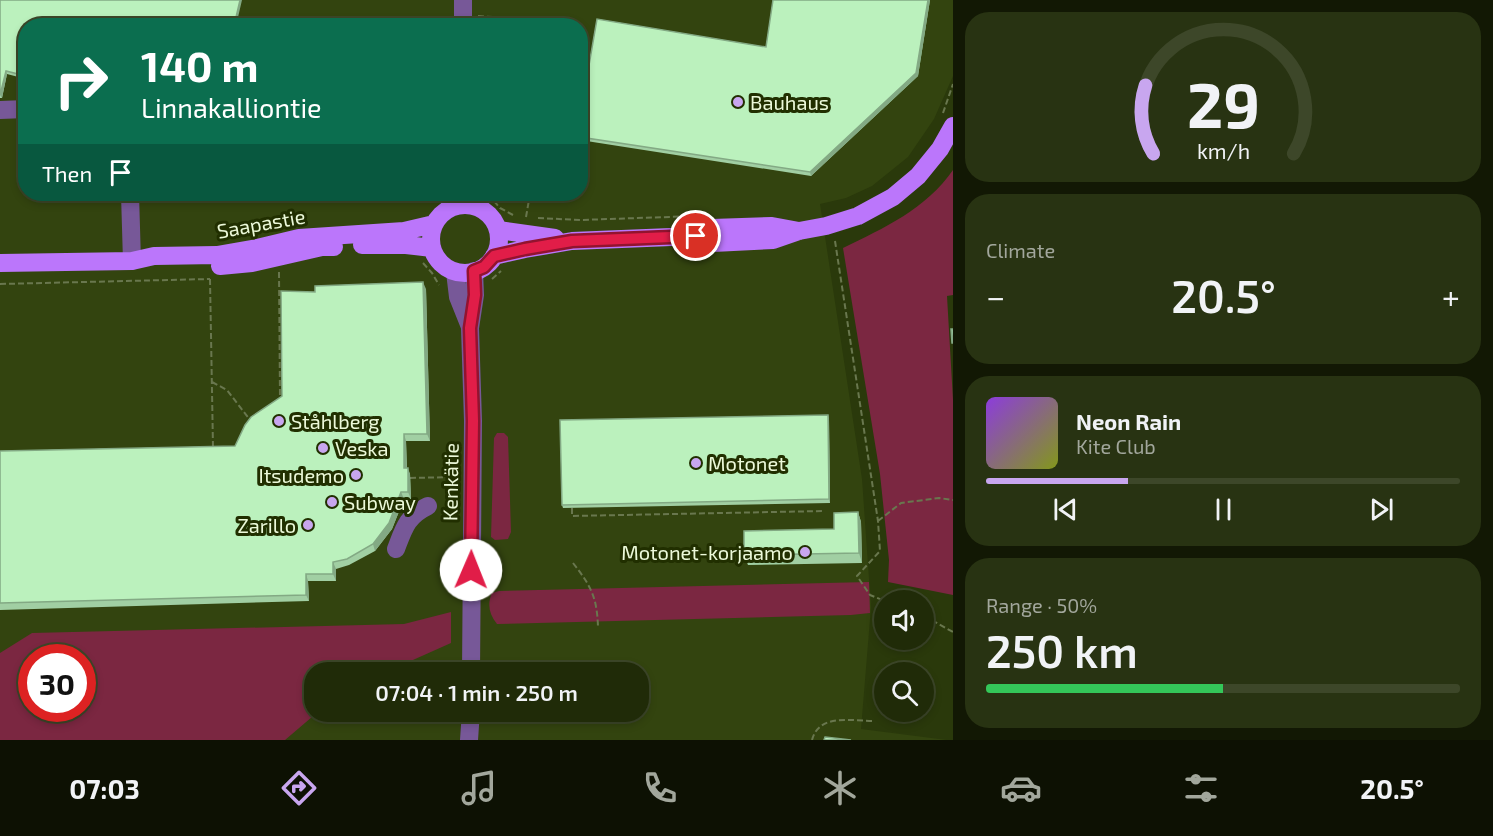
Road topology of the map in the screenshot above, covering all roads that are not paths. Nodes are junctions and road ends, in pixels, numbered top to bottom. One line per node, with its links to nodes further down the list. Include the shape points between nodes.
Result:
1 (463, 0): 2 (street)
2 (470, 18)
3 (18, 109): 4 (street)
4 (0, 110)
5 (946, 124): 13 (main road, via 940,149 929,164 893,197 849,220 799,231 772,226 712,228 696,236)
6 (130, 201): 15 (street)
7 (454, 201): 11 (main road)
8 (460, 201): 9 (main road)
9 (475, 201)
10 (482, 201): 12 (main road)
11 (434, 224): 14 (main road); 15 (main road, Saapastie, via 386,233 299,238 217,255 154,256)
12 (498, 230): 13 (main road, via 526,225); 17 (main road)
13 (572, 241): 17 (main road, via 525,249)
14 (432, 248): 15 (main road, Saapastie, via 322,247 252,262 201,267 158,268); 19 (main road, via 443,265)
15 (132, 261): 16 (main road, Saapastie)
16 (0, 263)
17 (498, 263): 18 (main road)
18 (474, 271): 19 (main road); 20 (street, Kenkätie)
19 (455, 272): 20 (street, Kenkätie, via 458,297)
20 (470, 328): 23 (street, Kenkätie)
21 (428, 506): 22 (street, via 415,512 405,525)
22 (396, 549)
23 (471, 662)
24 (470, 722): 25 (street)
25 (469, 740)

